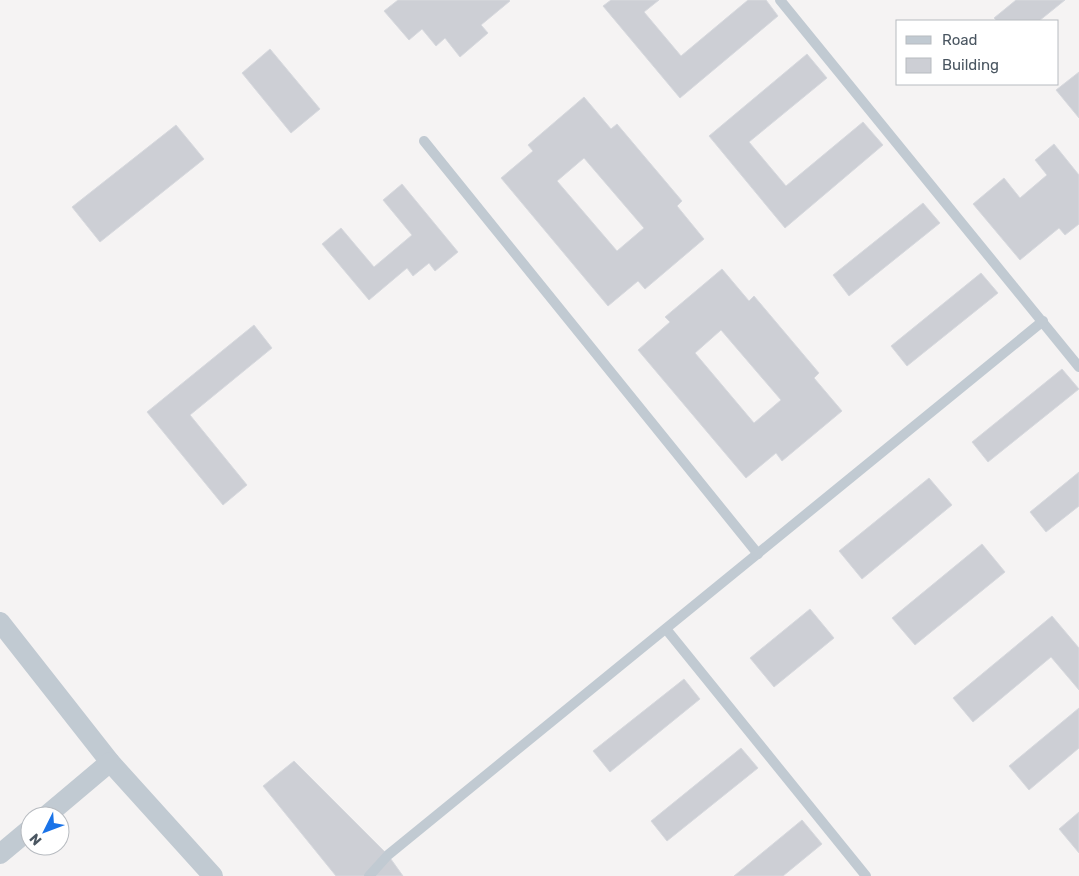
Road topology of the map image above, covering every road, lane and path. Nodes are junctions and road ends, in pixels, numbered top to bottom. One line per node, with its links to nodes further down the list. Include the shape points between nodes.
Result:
1 (780, 0): 3 (lane)
2 (424, 141): 5 (lane)
3 (1043, 321): 4 (lane); 5 (lane)
4 (1079, 367)
5 (758, 554): 7 (lane)
6 (0, 622): 8 (street)
7 (666, 629): 13 (lane, via 388,855); 14 (lane)
8 (110, 762): 9 (street); 12 (street)
9 (58, 806)
10 (20, 837): 11 (street)
11 (0, 854)
12 (209, 874)
13 (369, 876)
14 (866, 876)

